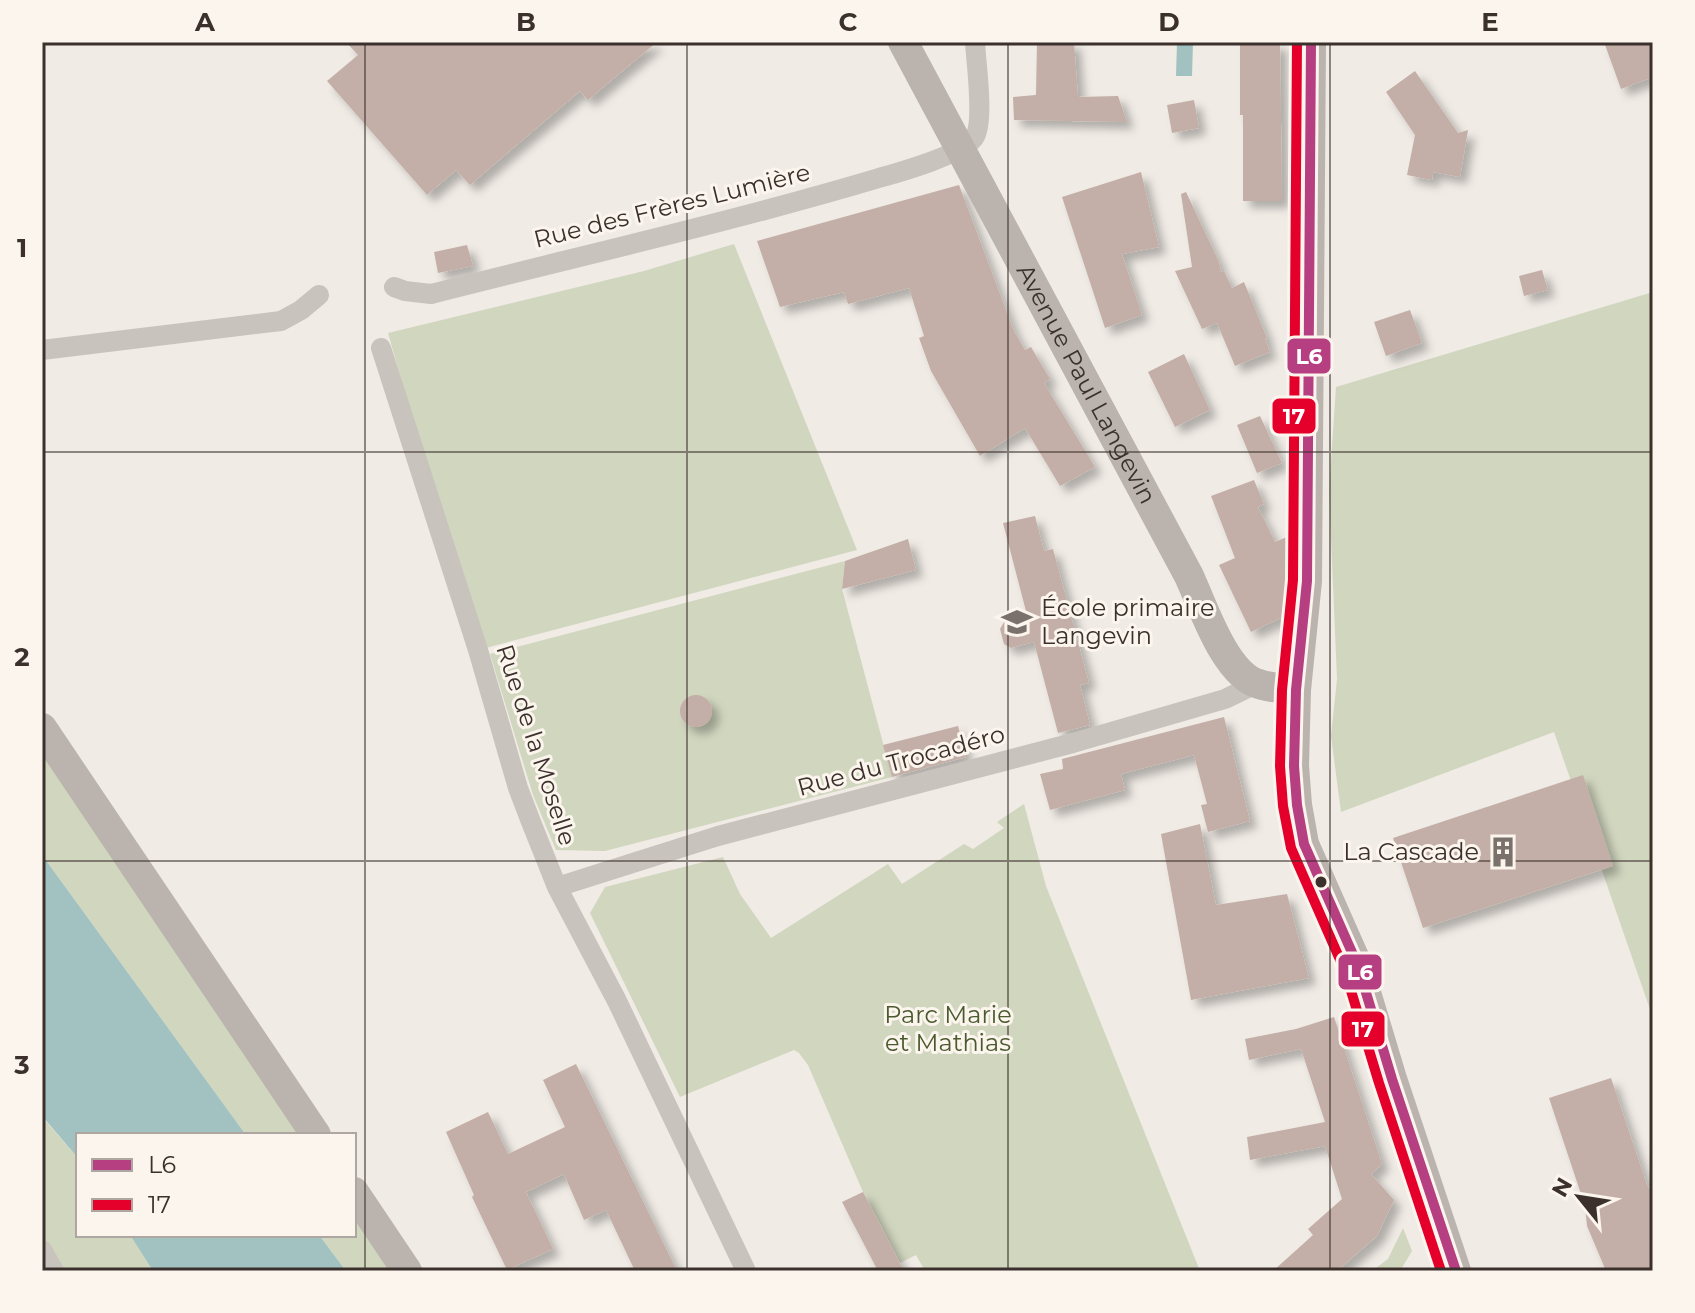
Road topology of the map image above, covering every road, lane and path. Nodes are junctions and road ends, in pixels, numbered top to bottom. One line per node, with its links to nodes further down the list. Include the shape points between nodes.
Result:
1 (903, 42): 4 (main road, Avenue Paul Langevin)
2 (975, 42): 4 (street, via 979,120 974,138)
3 (1311, 42): 10 (main road, via 1307,581)
4 (960, 148): 5 (street, Rue des Frères Lumière, via 822,195 431,294); 9 (main road, Avenue Paul Langevin, via 1224,651)
5 (394, 287)
6 (319, 295): 8 (street, via 281,321)
7 (381, 348): 12 (street, Rue de la Moselle, via 518,788)
8 (42, 350)
9 (1256, 684): 10 (main road); 12 (street, Rue du Trocadéro, via 1225,699 718,836)
10 (1296, 690): 16 (main road, via 1294,766 1304,844 1358,966)
11 (42, 728): 13 (main road)
12 (557, 887): 19 (street, Rue de la Moselle)
13 (315, 1133)
14 (356, 1195): 18 (main road)
15 (42, 1250): 17 (street)
16 (1445, 1266)
17 (54, 1271)
18 (407, 1271)
19 (746, 1271)

